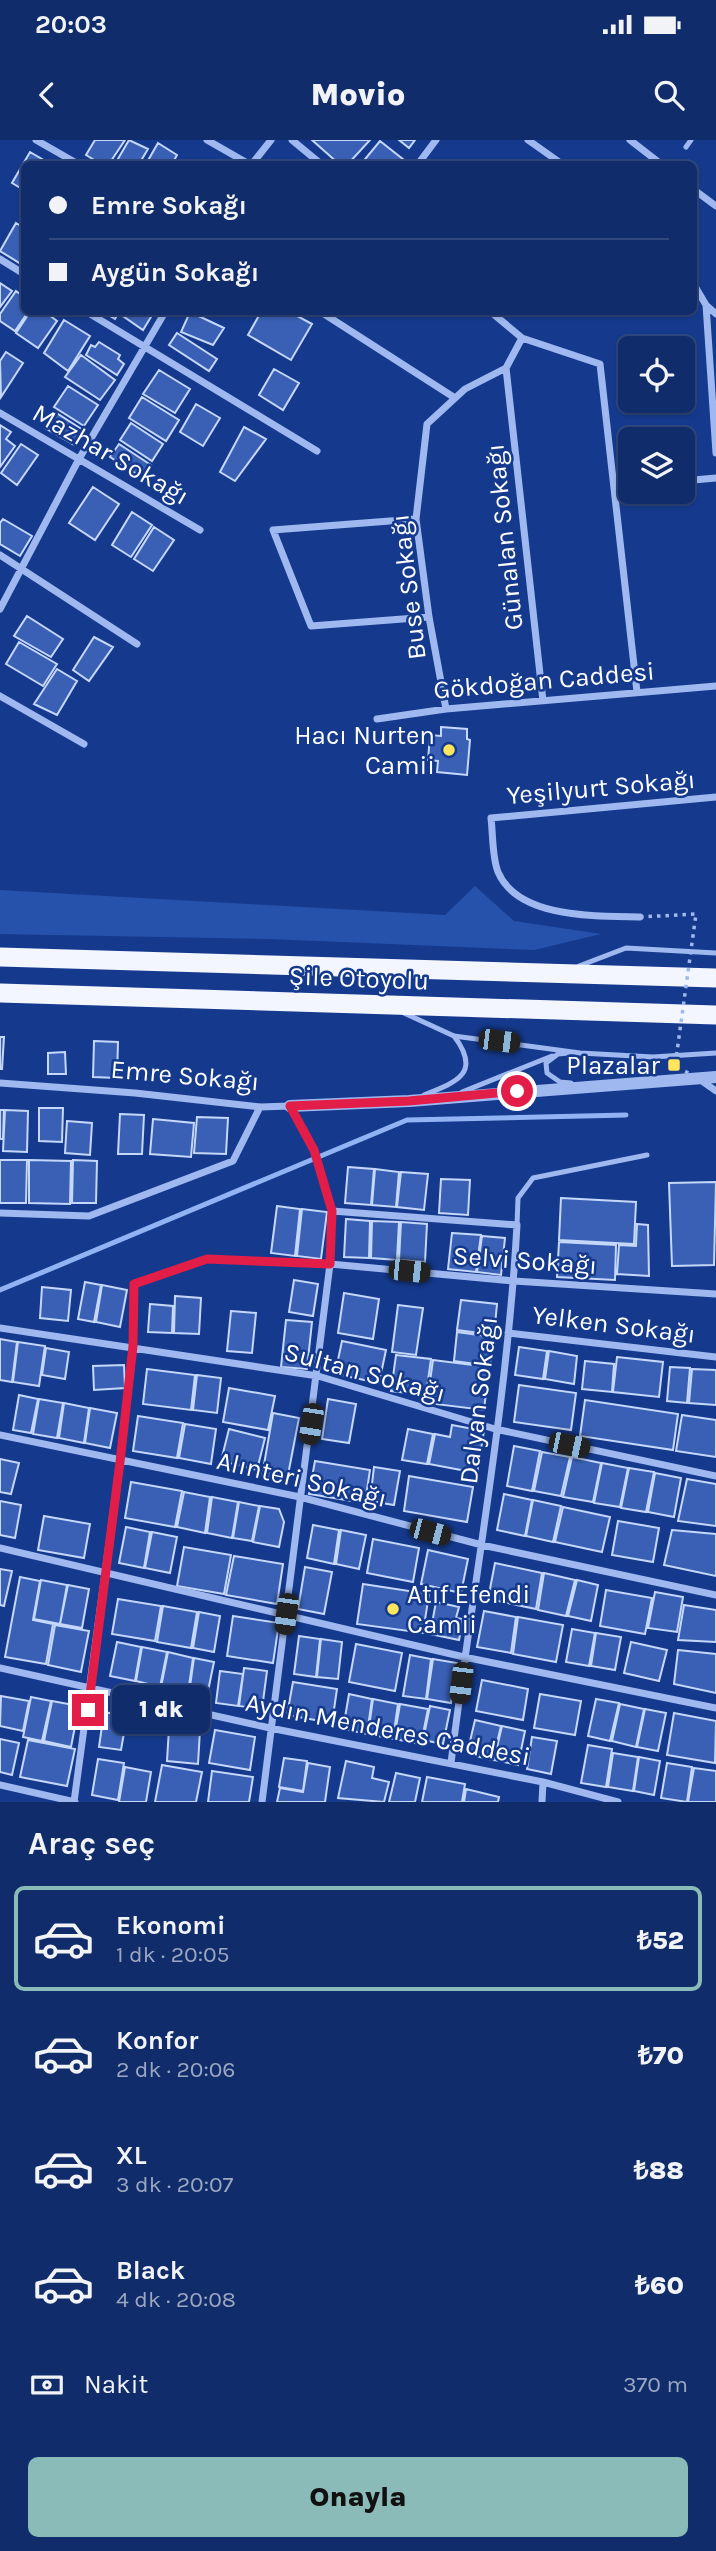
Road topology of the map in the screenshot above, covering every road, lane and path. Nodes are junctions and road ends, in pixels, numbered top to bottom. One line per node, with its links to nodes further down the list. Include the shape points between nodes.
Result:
1 (36, 140): 10 (street)
2 (207, 140): 11 (street)
3 (271, 140): 12 (street)
4 (292, 140): 13 (street)
5 (436, 140): 14 (street)
6 (528, 140): 15 (street)
7 (630, 140): 16 (street)
8 (691, 140): 9 (lane)
9 (686, 147)
10 (73, 161)
11 (246, 161)
12 (254, 161)
13 (317, 161)
14 (420, 161)
15 (558, 161)
16 (657, 161)
17 (697, 192): 18 (street)
18 (716, 206)
19 (0, 259): 20 (street)
20 (21, 272)
21 (697, 290): 22 (street)
22 (706, 305): 23 (street); 34 (street)
23 (716, 314)
24 (92, 315): 29 (street)
25 (163, 315): 29 (street)
26 (326, 315): 31 (street)
27 (495, 315): 28 (street)
28 (522, 338): 30 (street); 38 (street, via 600,364)
29 (145, 347): 33 (street); 35 (street)
30 (506, 368): 31 (street, Buse Sokağı); 50 (street, Günalan Sokağı)
31 (455, 398): 40 (street, Buse Sokağı, via 427,424)
32 (0, 413): 35 (street, Mazhar Sokağı)
33 (317, 451)
34 (716, 453)
35 (79, 458): 41 (street, Mazhar Sokağı); 43 (street)
36 (716, 478): 37 (street)
37 (695, 480)
38 (614, 488): 39 (street); 48 (street)
39 (618, 488)
40 (416, 519): 45 (street, Buse Sokağı); 45 (street, via 273,530 311,626)
41 (200, 530)
42 (0, 555): 43 (street)
43 (22, 568): 44 (street); 46 (street)
44 (0, 609)
45 (429, 617): 51 (street, Buse Sokağı)
46 (137, 644)
47 (716, 686): 48 (street, Gökdoğan Caddesi)
48 (637, 692): 50 (street, Gökdoğan Caddesi)
49 (0, 696): 53 (street)
50 (543, 701): 51 (street, Gökdoğan Caddesi)
51 (446, 709): 52 (street, Gökdoğan Caddesi)
52 (377, 719)
53 (84, 744)
54 (716, 797): 55 (street, Yeşilyurt Sokağı, via 491,818 498,872 521,898 571,916)
55 (640, 917): 67 (path, bridge, via 696,914 675,1066)
56 (716, 953): 58 (lane, via 626,948)
57 (0, 957): 58 (highway, Şile Otoyolu)
58 (561, 973): 59 (highway, Şile Otoyolu)
59 (716, 978)
60 (0, 993): 61 (highway, Şile Otoyolu)
61 (385, 1005): 62 (highway, Şile Otoyolu); 63 (lane)
62 (716, 1015)
63 (454, 1036): 64 (lane); 74 (lane, via 467,1059 457,1082)
64 (580, 1053): 65 (lane, via 653,1057); 66 (lane)
65 (716, 1053)
66 (552, 1056): 71 (lane, via 546,1063 553,1078); 73 (lane)
67 (695, 1077): 68 (street, Emre Sokağı); 70 (street); 71 (street, Emre Sokağı); 72 (street)
68 (716, 1077)
69 (0, 1083): 76 (street, Emre Sokağı)
70 (716, 1084)
71 (592, 1086): 73 (street, Emre Sokağı)
72 (716, 1091)
73 (449, 1098): 74 (street, Emre Sokağı)
74 (409, 1101): 75 (street, Emre Sokağı)
75 (290, 1106): 76 (street, Emre Sokağı); 78 (street, via 314,1150)
76 (260, 1107): 79 (street, via 233,1161 89,1216)
77 (647, 1155): 80 (lane, via 533,1178 518,1198)
78 (332, 1211): 80 (street); 81 (street)
79 (0, 1213)
80 (517, 1225): 82 (street, Dalyan Sokağı)
81 (330, 1264): 82 (street, Selvi Sokağı); 86 (street, Selvi Sokağı, via 207,1259 134,1284); 88 (street)
82 (514, 1281): 83 (street, Selvi Sokağı); 85 (street, Dalyan Sokağı)
83 (716, 1294)
84 (0, 1328): 86 (street, Sultan Sokağı)
85 (508, 1333): 87 (street, Yelken Sokağı); 89 (street, Dalyan Sokağı)
86 (133, 1346): 88 (street, Sultan Sokağı); 91 (street)
87 (716, 1357)
88 (318, 1376): 89 (street, Sultan Sokağı); 93 (street)
89 (495, 1429): 92 (street, Sultan Sokağı); 94 (street, Dalyan Sokağı)
90 (0, 1435): 91 (street, Alınteri Sokağı)
91 (120, 1462): 93 (street, Alınteri Sokağı); 96 (street)
92 (716, 1476)
93 (300, 1497): 94 (street, Alınteri Sokağı); 98 (street)
94 (482, 1545): 97 (street, Alınteri Sokağı); 99 (street, Dalyan Sokağı)
95 (0, 1548): 96 (street)
96 (104, 1571): 98 (street); 101 (street)
97 (716, 1595)
98 (286, 1614): 99 (street); 103 (street)
99 (464, 1657): 102 (street); 104 (street, Dalyan Sokağı)
100 (0, 1668): 101 (street, Aydın Menderes Caddesi)
101 (92, 1688): 103 (street, Aydın Menderes Caddesi); 107 (street)
102 (716, 1707)
103 (270, 1728): 104 (street, Aydın Menderes Caddesi); 108 (street)
104 (451, 1763): 105 (street, Aydın Menderes Caddesi)
105 (543, 1782): 109 (street, Aydın Menderes Caddesi); 110 (street)
106 (0, 1785): 107 (street)
107 (74, 1802)
108 (262, 1802)
109 (542, 1802)
110 (618, 1802)

